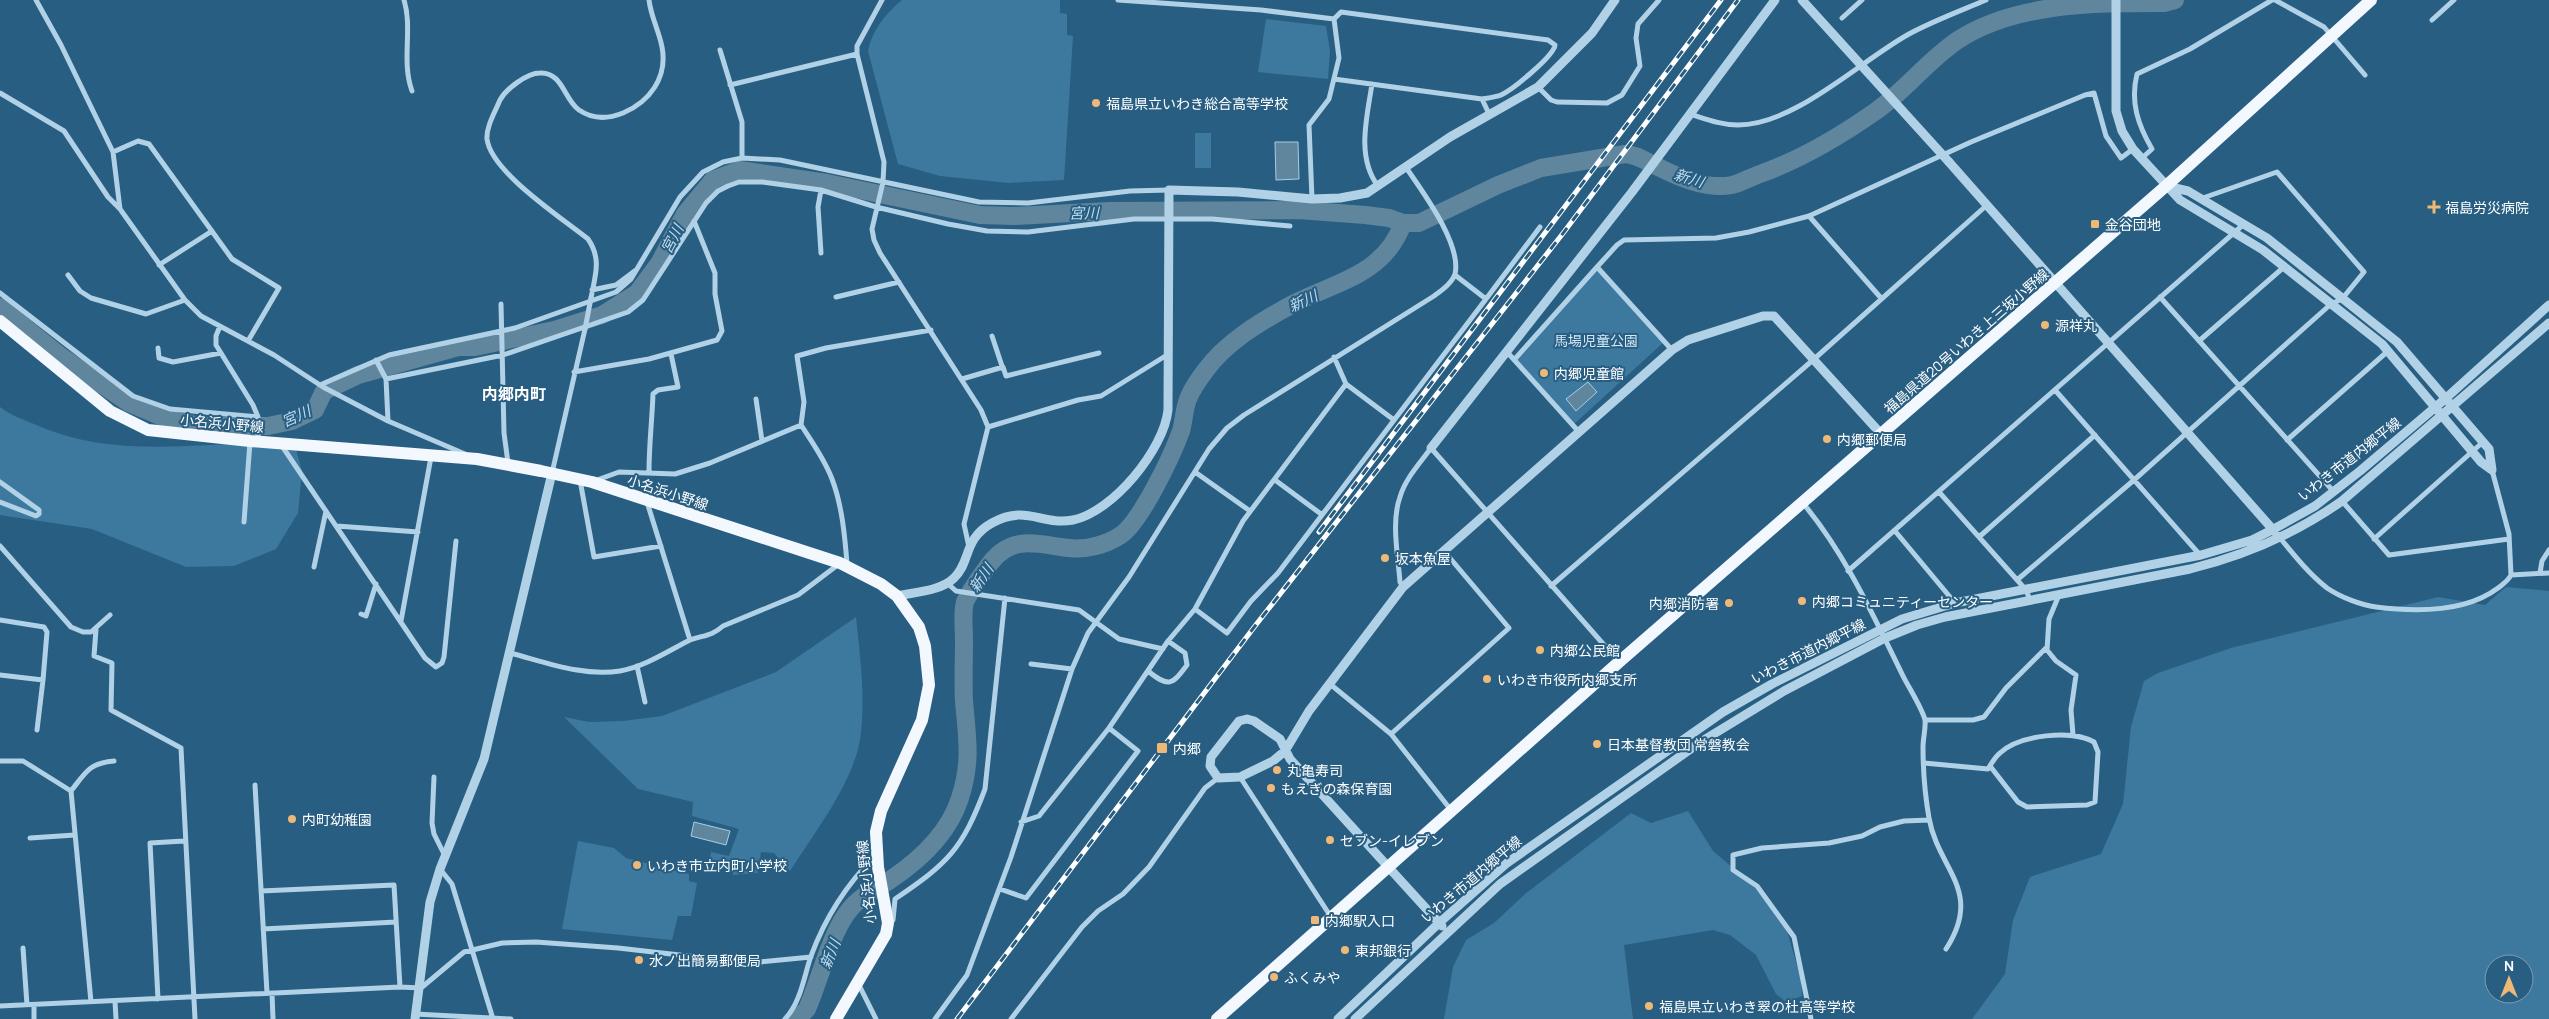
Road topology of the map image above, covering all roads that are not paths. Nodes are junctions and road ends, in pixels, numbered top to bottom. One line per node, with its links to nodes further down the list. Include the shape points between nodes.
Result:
1 (36, 0): 33 (street)
2 (404, 0): 27 (street, via 408,11 405,66)
3 (649, 0): 64 (street, via 662,56 657,85 644,100 618,115 592,116 576,108 557,80 548,74 532,74 502,97 488,130 489,150 498,164 588,238 595,248 598,271)
4 (882, 0): 21 (street, via 857,46)
5 (1118, 0): 17 (street, via 1261,10)
6 (1615, 0): 26 (street, via 1592,33)
7 (1659, 0): 26 (street, via 1638,24 1636,38 1640,66 1622,94 1607,103 1558,102 1551,100)
8 (1775, 0): 30 (street)
9 (1802, 0): 44 (street, bridge)
10 (1862, 0): 16 (street)
11 (1986, 0): 30 (street, via 1908,35 1802,105 1778,116 1739,125 1717,123)
12 (2116, 0): 32 (street, via 2116,111)
13 (2274, 0): 19 (street, via 2324,27); 35 (street, via 2190,49 2137,74 2135,113 2152,149)
14 (2371, 0): 19 (main road, 福島県道20号いわき上三坂小野線)
15 (2454, 0): 18 (street)
16 (1842, 18)
17 (1334, 19): 23 (street, via 1338,58); 29 (street, via 1341,12 1553,41 1552,53 1523,79 1501,95)
18 (2432, 20)
19 (2332, 35): 22 (street); 39 (main road, 福島県道20号いわき上三坂小野線)
20 (720, 50): 25 (street)
21 (856, 54): 25 (street); 37 (street, via 882,150)
22 (2365, 75)
23 (1334, 79): 24 (street); 43 (street, via 1329,99 1309,125)
24 (1372, 84): 29 (street); 38 (street, via 1364,143 1373,179)
25 (730, 85): 34 (street, via 742,122)
26 (1538, 87): 31 (street)
27 (412, 91)
28 (0, 93): 46 (street, via 64,132 108,197)
29 (1482, 99): 31 (street)
30 (1690, 114): 92 (street)
31 (1490, 116): 36 (street, via 1450,137)
32 (2132, 149): 35 (street); 47 (street, via 2121,158 2112,146 2094,93 1971,142)
33 (112, 152): 46 (street); 53 (street, via 138,141 149,144)
34 (742, 158): 37 (street, via 780,160); 59 (street, via 723,162 703,172 680,197)
35 (2141, 159): 39 (street)
36 (1407, 169): 38 (street); 61 (street, via 1446,232 1454,250)
37 (882, 184): 41 (street, via 1006,204 1130,191); 45 (street)
38 (1378, 186): 43 (street, via 1367,193)
39 (2166, 186): 42 (street, via 2188,191); 54 (street, via 2180,200); 63 (main road, 福島県道20号いわき上三坂小野線)
40 (820, 190): 45 (street); 49 (street, via 786,184 739,182 718,191); 55 (street, via 818,207)
41 (1169, 194): 43 (street, via 1238,192); 48 (street)
42 (2200, 198): 50 (street); 70 (street, via 2277,172 2364,272)
43 (1312, 199)
44 (1988, 204): 63 (street); 68 (street)
45 (877, 206): 48 (street, via 948,224 1015,233); 62 (street, via 872,229 874,240)
46 (120, 209): 56 (street)
47 (1810, 216): 57 (street, via 1716,238 1624,240); 68 (street)
48 (1169, 218): 51 (street); 91 (street)
49 (694, 221): 88 (street, via 643,300 628,312); 90 (street, via 715,273 715,294 722,331 717,340)
50 (2244, 224): 54 (street); 70 (street, via 2267,238)
51 (1290, 226)
52 (1540, 227): 69 (street)
53 (212, 230): 56 (street); 81 (street, via 238,264 280,288)
54 (2234, 233): 58 (street); 67 (street)
55 (822, 252)
56 (159, 265): 71 (street)
57 (1598, 267): 85 (street); 92 (street)
58 (2284, 267): 73 (street); 82 (street)
59 (638, 268): 64 (street, via 616,285); 79 (street, via 616,292)
60 (68, 275): 71 (street, via 80,291 91,298 146,314)
61 (1455, 275): 69 (street); 93 (street, via 1434,296)
62 (899, 282): 66 (street); 78 (street)
63 (2056, 282): 83 (street); 116 (main road, 福島県道20号いわき上三坂小野線)
64 (592, 290): 97 (street, bridge)
65 (0, 293): 109 (street, via 134,396 170,409)
66 (836, 297)
67 (2160, 297): 82 (street); 83 (street)
68 (1881, 298): 94 (street)
69 (1486, 299): 110 (street)
70 (2342, 299): 73 (street); 104 (street, via 2397,342)
71 (185, 300): 77 (street, via 201,316)
72 (501, 304): 79 (street)
73 (2331, 304): 86 (street); 102 (street)
74 (2549, 305): 104 (street, いわき市道内郷平線)
75 (0, 321): 118 (main road, 小名浜小野線, via 110,411 129,422 148,430 173,434)
76 (2549, 322): 106 (street, いわき市道内郷平線)
77 (220, 326): 81 (street); 87 (street, via 216,345)
78 (931, 330): 99 (street); 112 (street, via 797,356 804,402)
79 (501, 333): 88 (street); 95 (street)
80 (992, 336): 96 (street)
81 (248, 341): 101 (street)
82 (2199, 341): 102 (street)
83 (2108, 343): 103 (street); 115 (street)
84 (158, 348): 87 (street, via 159,358 173,362)
85 (1672, 350): 94 (street, via 1688,340 1763,316 1774,316); 114 (street)
86 (2388, 351): 107 (street); 119 (street)
87 (221, 353): 109 (street)
88 (503, 353): 98 (street); 127 (street, via 504,433)
89 (1099, 353): 96 (street, via 1006,376)
90 (671, 354): 97 (street); 129 (street, via 678,387 658,390 653,394 652,427 648,438)
91 (1167, 355): 113 (street, via 1100,396); 158 (street, via 1168,410 1164,431 1122,489 1103,506 1073,520 1023,514 1008,516 982,528)
92 (1511, 356): 114 (street); 123 (street)
93 (1334, 358): 100 (street); 130 (street, via 1227,428)
94 (1813, 360): 116 (street); 171 (street)
95 (377, 362): 98 (street); 101 (street)
96 (1003, 369): 99 (street)
97 (574, 372): 131 (street)
98 (385, 377): 111 (street)
99 (962, 379): 113 (street)
100 (1346, 384): 110 (street); 132 (street)
101 (322, 386): 111 (street)
102 (2239, 386): 115 (street); 119 (street)
103 (2056, 390): 117 (street); 136 (street)
104 (2445, 399): 106 (street); 107 (street, いわき市道内郷平線)
105 (756, 400): 120 (street)
106 (2452, 407): 108 (street, いわき市道内郷平線); 121 (street)
107 (2435, 408): 108 (street); 137 (street, いわき市道内郷平線)
108 (2442, 416): 124 (street); 139 (street, いわき市道内郷平線)
109 (258, 419): 118 (street)
110 (1394, 420): 145 (street)
111 (388, 422): 126 (street)
112 (800, 425): 120 (street); 162 (street, via 832,480 845,538)
113 (988, 426): 158 (street, via 964,524)
114 (1579, 432): 144 (street)
115 (2187, 433): 133 (street); 148 (street)
116 (1882, 435): 141 (main road, 福島県道20号いわき上三坂小野線)
117 (2095, 435): 133 (street); 151 (street)
118 (256, 439): 122 (main road, 小名浜小野線); 146 (street)
119 (2287, 440): 137 (street)
120 (762, 441): 129 (street, via 675,474)
121 (2483, 442): 124 (street); 128 (street, via 2490,449)
122 (281, 444): 125 (main road, 小名浜小野線); 142 (street)
123 (1431, 448): 144 (street); 172 (street, via 1407,481 1396,513 1400,582)
124 (2473, 452): 128 (street); 153 (street)
125 (432, 456): 126 (main road, 小名浜小野線); 150 (street)
126 (477, 459): 127 (main road, 小名浜小野線)
127 (508, 464): 131 (main road, 小名浜小野線)
128 (2492, 470): 154 (street)
129 (649, 472): 134 (street, via 618,472)
130 (1195, 472): 143 (street); 184 (street, via 1129,577)
131 (552, 473): 134 (main road, 小名浜小野線); 192 (street)
132 (1275, 480): 143 (street); 145 (street)
133 (2134, 480): 161 (street); 168 (street)
134 (586, 481): 138 (main road, 小名浜小野線); 157 (street, via 594,557)
135 (0, 482): 140 (street, via 39,510 39,514 28,515)
136 (1939, 492): 149 (street); 151 (street)
137 (2334, 492): 148 (street, いわき市道内郷平線)
138 (646, 501): 157 (street); 162 (main road, 小名浜小野線)
139 (2342, 501): 152 (street, いわき市道内郷平線); 153 (street)
140 (0, 502)
141 (1802, 502): 164 (street, via 1824,530); 193 (main road, 福島県道20号いわき上三坂小野線)
142 (326, 511): 147 (street); 163 (street)
143 (1250, 511): 179 (street)
144 (1488, 512): 160 (street); 171 (street)
145 (1320, 514): 179 (street, via 1278,573 1227,633)
146 (244, 522)
147 (337, 526): 150 (street); 170 (street)
148 (2272, 530): 152 (street); 161 (street, いわき市道内郷平線, via 2252,540)
149 (1895, 531): 164 (street); 178 (street)
150 (418, 532): 183 (street)
151 (1979, 537): 168 (street)
152 (2280, 538): 167 (street, via 2300,563 2328,588 2375,607 2462,605 2488,595); 174 (street, いわき市道内郷平線, via 2228,559)
153 (2374, 539): 154 (street, via 2389,555)
154 (2509, 539): 167 (street)
155 (456, 541): 183 (street, via 444,657 439,666 425,658)
156 (0, 546): 185 (street, via 65,622 83,632)
157 (661, 546): 188 (street)
158 (969, 548): 169 (street, via 955,578)
159 (2549, 550): 165 (street, via 2542,561)
160 (1444, 551): 172 (street); 205 (street, via 1509,628)
161 (2201, 555): 173 (street, いわき市道内郷平線)
162 (843, 564): 175 (main road, 小名浜小野線); 188 (street, via 798,595 723,626 713,635)
163 (314, 567)
164 (1848, 571): 186 (street)
165 (2540, 573): 166 (street); 167 (street)
166 (2549, 573)
167 (2511, 575)
168 (2017, 580): 173 (street)
169 (947, 583): 175 (street); 176 (street, via 956,591)
170 (376, 584): 180 (street, via 366,616); 183 (street)
171 (1551, 586): 193 (street)
172 (1403, 587): 200 (street)
173 (2026, 590): 177 (street); 178 (street, いわき市道内郷平線)
174 (2059, 595): 177 (street, いわき市道内郷平線); 190 (street, via 2050,619)
175 (897, 596): 223 (main road, 小名浜小野線, via 919,627 925,646 929,685 922,720 881,811 876,832)
176 (1003, 598): 184 (street, via 1079,610); 234 (street, via 985,789 974,818 954,852 940,867 895,899 893,921)
177 (2030, 600): 187 (street, いわき市道内郷平線, via 1917,625)
178 (1955, 604): 186 (street, いわき市道内郷平線, via 1902,619)
179 (1195, 609): 189 (street)
180 (361, 614)
181 (110, 615): 185 (street)
182 (0, 620): 199 (street, via 44,627 47,632)
183 (401, 621)
184 (1096, 622): 191 (street, via 1119,639); 196 (street)
185 (96, 629): 222 (street, via 94,656 112,663 112,710 181,748)
186 (1880, 629): 187 (street); 231 (street, いわき市道内郷平線, via 1772,684 1681,740 1507,864)
187 (1885, 638): 202 (street); 233 (street, いわき市道内郷平線, via 1784,691 1699,743 1500,884)
188 (690, 640): 195 (street)
189 (1168, 641): 191 (street); 197 (street, via 1185,653 1187,665 1170,683 1159,680)
190 (2047, 647): 202 (street, via 2006,688 1984,717); 206 (street, via 2053,658 2076,675 2071,710)
191 (1163, 649): 197 (street)
192 (510, 653): 195 (street, via 585,671 620,671); 224 (street, via 484,759)
193 (1619, 662): 217 (main road, 福島県道20号いわき上三坂小野線)
194 (1031, 664): 196 (street)
195 (638, 666): 201 (street)
196 (1072, 669): 219 (street)
197 (1148, 671): 203 (street)
198 (0, 675): 199 (street)
199 (43, 680): 204 (street)
200 (1330, 684): 205 (street); 207 (street)
201 (645, 702)
202 (1925, 720): 210 (street)
203 (1108, 728): 219 (street, via 1038,816); 227 (street, via 1138,752 1026,898)
204 (37, 730)
205 (1390, 734): 217 (street)
206 (2073, 735): 211 (street, via 2042,737 2016,745 2000,753); 211 (street, via 2089,739 2097,746 2095,802 2090,805 2027,808 2018,802)
207 (1285, 751): 213 (street, via 1273,761); 214 (street, via 1280,739 1254,721 1239,721 1211,757 1210,766); 225 (street)
208 (0, 761): 216 (street, via 22,762)
209 (114, 761): 216 (street, via 88,768)
210 (1924, 763): 211 (street, via 1988,769); 218 (street)
211 (1990, 766)
212 (434, 777): 224 (street, via 432,823)
213 (1240, 777): 214 (street); 229 (street)
214 (1218, 778): 262 (street, via 1206,788 1149,867 1124,894 1098,911 1082,927)
215 (255, 786): 228 (street)
216 (71, 791): 220 (street)
217 (1451, 810): 225 (main road, 福島県道20号いわき上三坂小野線)
218 (1929, 820): 236 (street, via 1960,894 1953,938); 265 (street, via 1896,823 1862,836 1829,843 1762,848 1733,855 1733,870 1757,886 1794,937)
219 (1021, 822): 227 (street)
220 (75, 835): 221 (street); 246 (street)
221 (30, 838)
222 (184, 841): 243 (street); 244 (street, via 150,843)
223 (877, 854): 234 (main road, 小名浜小野線, via 888,923); 238 (street, via 859,872 831,912)
224 (445, 857): 226 (street)
225 (1389, 868): 229 (main road, 福島県道20号いわき上三坂小野線); 231 (street)
226 (440, 869): 237 (street, via 452,884); 241 (street, via 425,929)
227 (1000, 889): 261 (street, via 967,975)
228 (261, 891): 230 (street, via 394,884); 232 (street)
229 (1331, 917): 251 (main road, 福島県道20号いわき上三坂小野線)
230 (396, 922): 232 (street); 240 (street)
231 (1439, 923): 233 (street); 263 (street, いわき市道内郷平線)
232 (263, 929): 242 (street)
233 (1447, 931): 264 (street, いわき市道内郷平線)
234 (886, 934): 239 (main road, 小名浜小野線)
235 (23, 948): 247 (street)
236 (1946, 950)
237 (470, 951): 238 (street, via 502,943 536,942 750,962); 241 (street, via 453,959); 252 (street)
238 (811, 957): 258 (street, via 791,1012)
239 (858, 982): 259 (main road, 小名浜小野線); 260 (street)
240 (400, 987): 241 (street); 242 (street)
241 (420, 988): 250 (street)
242 (269, 993): 243 (street); 256 (street)
243 (194, 997): 244 (street); 255 (street)
244 (158, 999): 245 (street)
245 (115, 1001): 246 (street); 254 (street)
246 (91, 1002): 248 (street)
247 (27, 1005): 248 (street); 249 (street)
248 (34, 1005): 253 (street)
249 (0, 1006)
250 (415, 1016): 252 (street)
251 (1222, 1017)
252 (493, 1018): 257 (street)
253 (34, 1019)
254 (116, 1019)
255 (195, 1019)
256 (273, 1019)
257 (511, 1019)
258 (785, 1019)
259 (836, 1019)
260 (876, 1019)
261 (935, 1019)
262 (1011, 1019)
263 (1338, 1019)
264 (1355, 1019)
265 (1811, 1019)

